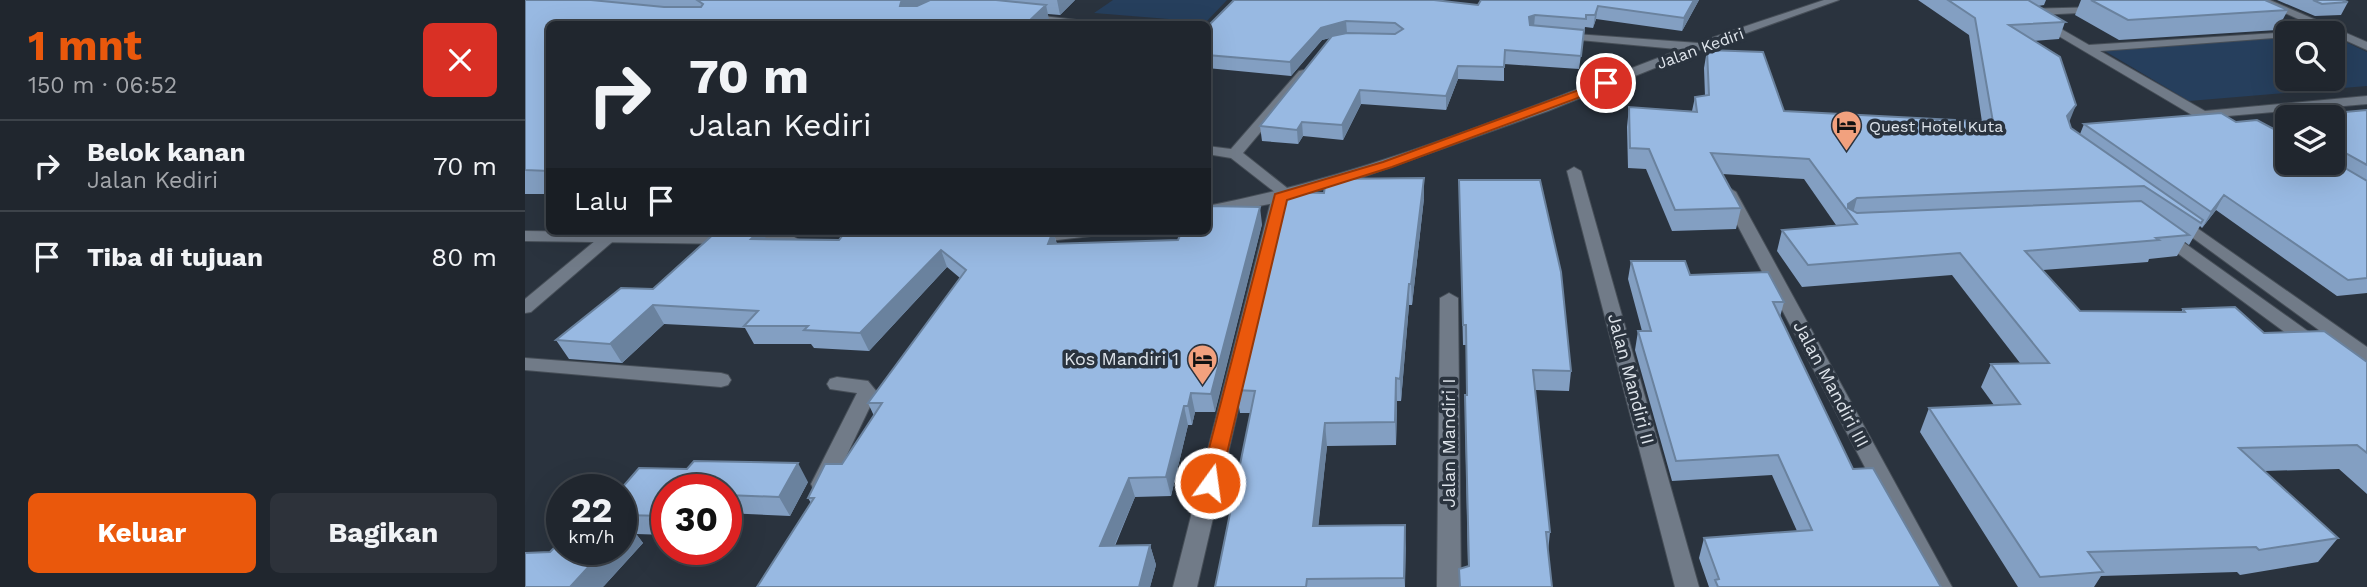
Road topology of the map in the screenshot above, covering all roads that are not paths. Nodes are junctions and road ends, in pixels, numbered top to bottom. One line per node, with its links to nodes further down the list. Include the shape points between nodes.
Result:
1 (1834, 0): 13 (street, Jalan Kediri)
2 (2003, 0): 5 (street)
3 (2261, 0): 8 (street)
4 (2107, 9): 5 (street)
5 (2026, 12): 14 (street)
6 (1016, 16): 7 (street)
7 (1059, 21)
8 (2309, 21)
9 (1548, 34): 13 (street)
10 (2275, 34): 14 (street)
11 (2345, 36): 12 (street)
12 (2367, 46)
13 (1698, 47): 25 (street, Jalan Kediri, via 1495,126)
14 (2086, 48): 18 (street)
15 (1310, 65): 22 (street)
16 (2367, 100): 17 (street)
17 (2226, 113): 18 (street); 20 (street)
18 (2203, 116): 19 (street)
19 (2176, 118)
20 (2247, 125)
21 (1211, 151): 22 (street)
22 (1234, 154): 25 (street)
23 (1574, 171): 46 (street, Jalan Mandiri II)
24 (1722, 182): 47 (street, Jalan Mandiri III)
25 (1284, 196): 27 (street, Jalan Kediri); 44 (street)
26 (2158, 205): 38 (street)
27 (1211, 210)
28 (2145, 222): 39 (street)
29 (555, 235): 33 (street)
30 (612, 235): 37 (street)
31 (667, 235): 35 (street)
32 (1054, 235): 34 (street)
33 (525, 236)
34 (1018, 239)
35 (801, 240)
36 (1449, 298): 45 (street, Jalan Mandiri I)
37 (525, 308)
38 (2367, 356)
39 (2334, 359)
40 (525, 364): 41 (street)
41 (721, 380)
42 (837, 384): 43 (street, via 861,386 867,392)
43 (813, 502)
44 (1185, 587)
45 (1449, 587)
46 (1687, 587)
47 (1940, 587)

